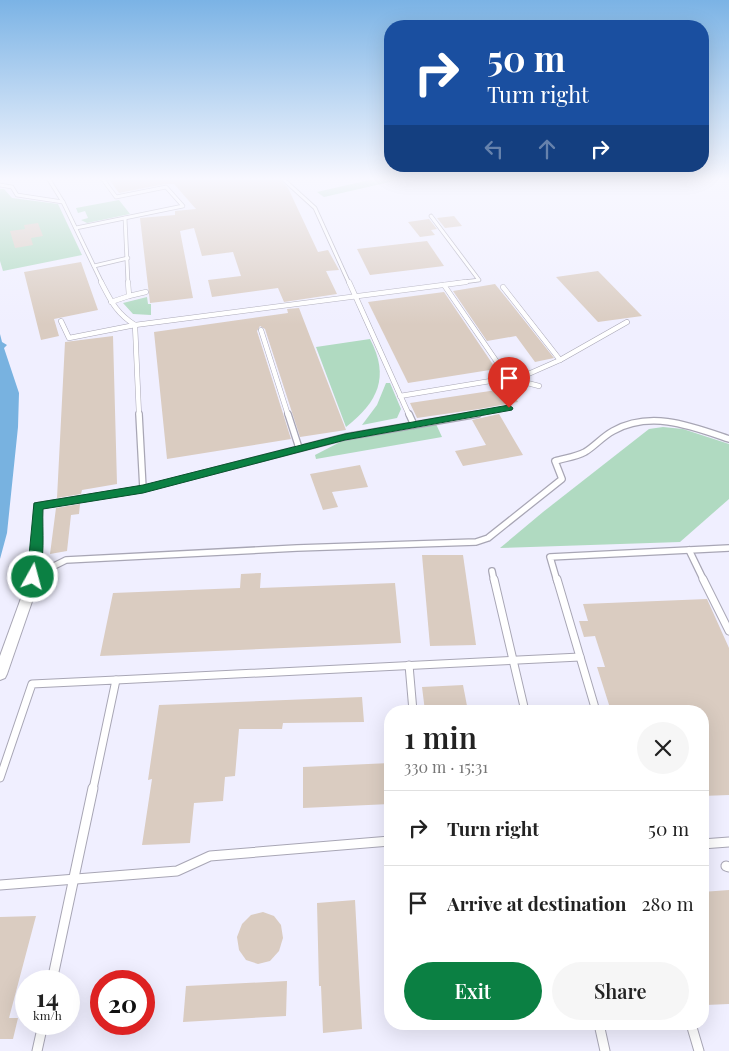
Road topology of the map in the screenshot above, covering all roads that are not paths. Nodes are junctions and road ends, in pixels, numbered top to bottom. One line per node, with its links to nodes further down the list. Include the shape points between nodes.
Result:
1 (81, 227): 5 (lane)
2 (126, 227): 6 (lane)
3 (323, 227): 12 (lane)
4 (439, 227): 8 (lane, via 479,280)
5 (76, 228): 7 (lane)
6 (128, 258): 7 (lane); 11 (lane)
7 (94, 266): 13 (lane)
8 (444, 285): 12 (lane); 19 (lane)
9 (503, 287): 18 (lane)
10 (146, 292): 11 (lane)
11 (129, 296): 13 (lane)
12 (355, 298): 16 (lane); 21 (lane)
13 (111, 302): 16 (lane, via 122,317)
14 (61, 321): 16 (lane, via 69,338)
15 (627, 322): 18 (lane)
16 (135, 325): 26 (lane)
17 (261, 330): 25 (lane)
18 (560, 360): 19 (lane)
19 (508, 378): 20 (lane); 21 (lane)
20 (539, 386)
21 (400, 396): 23 (lane)
22 (509, 408): 23 (lane)
23 (414, 425): 25 (lane)
24 (729, 439): 30 (lane, via 670,420 634,422 613,432 584,453 555,461 562,479 488,538 476,542 66,560 46,570)
25 (299, 448): 26 (lane)
26 (143, 489): 30 (lane, via 38,506 35,565)
27 (729, 548): 28 (lane)
28 (689, 550): 31 (lane); 32 (lane, via 550,557)
29 (492, 571): 33 (lane)
30 (30, 590): 35 (street)
31 (729, 631)
32 (580, 657): 33 (lane); 39 (lane)
33 (513, 660): 34 (lane); 38 (lane)
34 (409, 666): 36 (lane); 37 (lane)
35 (0, 674)
36 (116, 680): 40 (lane, via 32,684); 44 (lane)
37 (412, 705)
38 (524, 705)
39 (594, 705)
40 (0, 778)
41 (384, 842): 44 (lane, via 210,856 177,871)
42 (729, 842): 43 (lane)
43 (709, 843)
44 (74, 880): 45 (lane); 46 (lane)
45 (0, 885)
46 (54, 970)
47 (600, 1030): 51 (lane)
48 (693, 1030): 52 (lane)
49 (41, 1035): 50 (lane)
50 (37, 1051)
51 (605, 1051)
52 (699, 1051)

